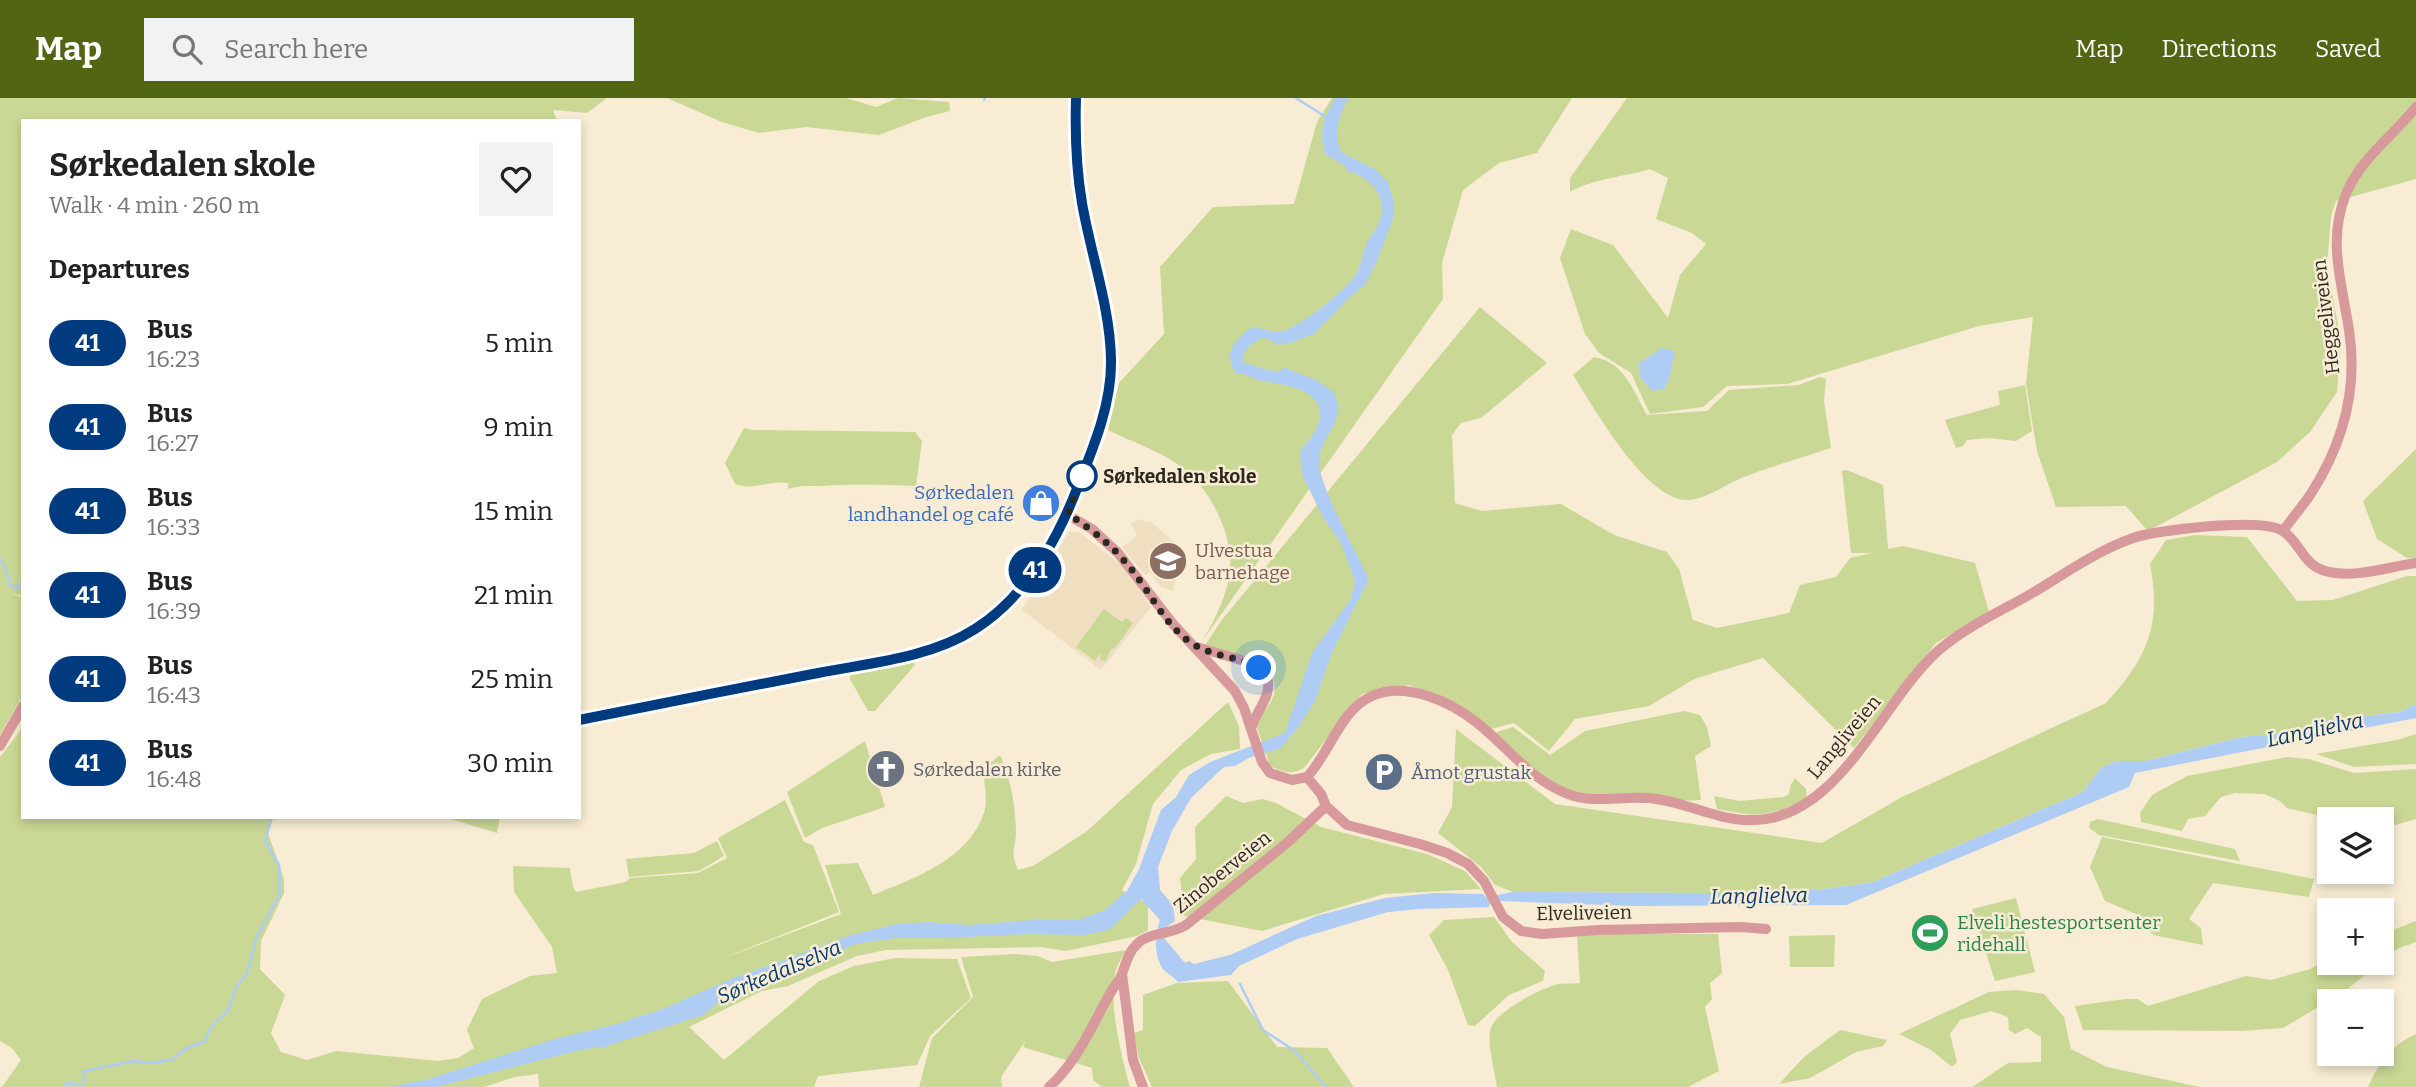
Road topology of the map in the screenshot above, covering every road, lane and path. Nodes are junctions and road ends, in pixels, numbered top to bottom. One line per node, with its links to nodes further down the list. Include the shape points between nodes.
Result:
1 (1076, 98): 3 (street, via 1078,174 1108,327 1111,370 1104,414)
2 (2416, 107): 4 (street, Heggeliveien, via 2361,167 2341,208 2336,260 2352,362 2346,418 2323,473)
3 (1068, 514): 6 (street, via 1118,553); 8 (street, via 1019,591 986,622 954,640 886,660)
4 (2283, 531): 5 (street, via 2309,563 2327,572); 11 (street, Langliveien, via 2231,526 2158,531 2094,556 1946,645 1831,782 1806,804 1779,816 1725,818 1658,799 1588,799 1567,794 1538,778 1468,716 1406,691 1376,694 1354,708)
5 (2416, 563)
6 (1195, 645): 9 (street, via 1235,691); 9 (street, via 1251,663 1267,676 1268,695)
7 (21, 709): 10 (street)
8 (581, 720)
9 (1251, 731): 11 (street, via 1270,773 1292,780)
10 (0, 746)
11 (1307, 777): 12 (street)
12 (1326, 806): 13 (street, Elveliveien, via 1355,828 1460,859 1479,874 1503,918 1514,927 1542,934); 14 (street, Zinoberveien, via 1193,920 1176,931 1145,938 1134,947)
13 (1766, 929)
14 (1122, 974): 15 (street, Zinoberveien, via 1074,1058); 16 (street, via 1133,1060)
15 (1049, 1087)
16 (1143, 1087)

